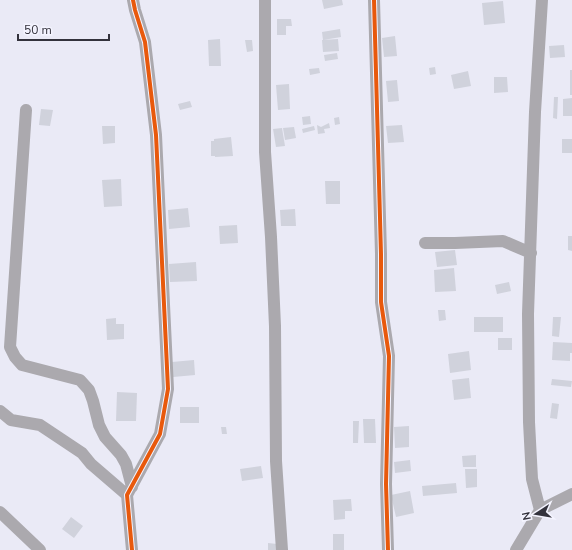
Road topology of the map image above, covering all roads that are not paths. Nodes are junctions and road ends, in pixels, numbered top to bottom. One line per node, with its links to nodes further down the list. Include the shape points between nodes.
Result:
1 (133, 0): 9 (street, via 145,42 156,135 168,389 160,434)
2 (265, 0): 15 (street, via 265,152 275,326 276,461)
3 (374, 0): 16 (street, via 381,302 389,356 386,484)
4 (542, 0): 7 (street, via 535,112)
5 (26, 110): 9 (street, via 10,347 22,365 80,380 93,401 105,437 126,464)
6 (425, 243): 7 (street, via 503,241)
7 (531, 253): 11 (street, via 528,314 529,422 532,479)
8 (0, 411): 9 (street, via 11,420 40,425 82,453 92,464)
9 (129, 491): 14 (street)
10 (572, 494): 11 (street)
11 (540, 510): 17 (street)
12 (0, 512): 13 (street)
13 (40, 550)
14 (132, 550)
15 (282, 550)
16 (388, 550)
17 (516, 550)

